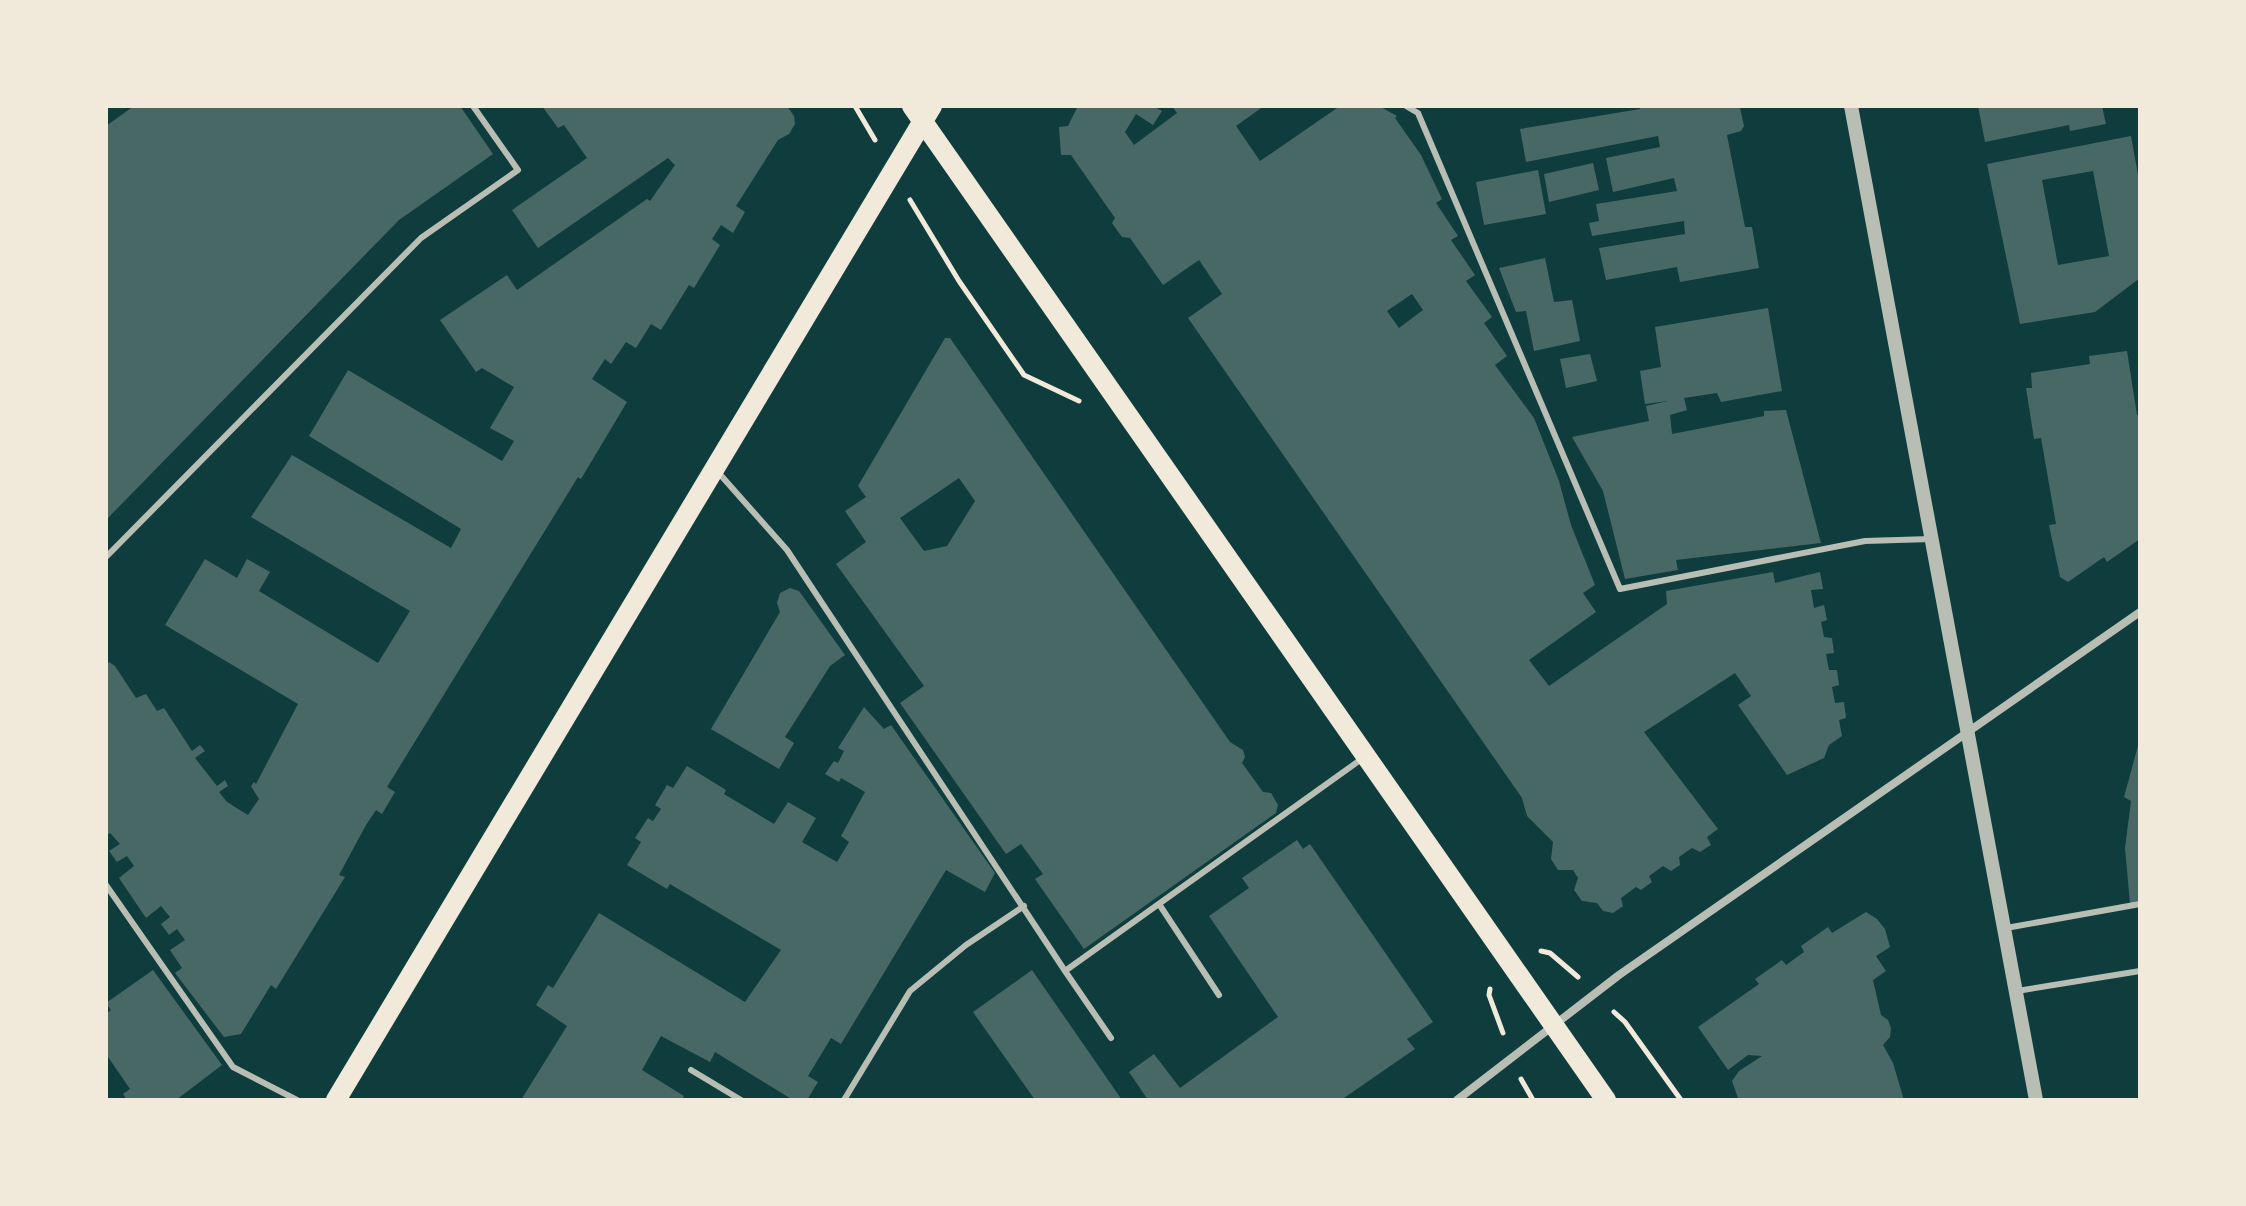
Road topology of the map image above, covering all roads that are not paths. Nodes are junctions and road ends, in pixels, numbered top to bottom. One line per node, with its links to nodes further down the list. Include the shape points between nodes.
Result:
1 (473, 106): 8 (lane, via 518,170 421,238)
2 (1406, 106): 4 (lane)
3 (1851, 106): 7 (street)
4 (1418, 110): 7 (lane, via 1620,589 1865,541)
5 (923, 111): 6 (main road); 11 (main road, via 1135,427)
6 (715, 469): 15 (lane, via 787,550); 25 (main road)
7 (1931, 539): 10 (street)
8 (106, 557)
9 (2140, 612): 10 (street)
10 (1967, 732): 16 (street); 21 (street)
11 (1367, 755): 13 (lane); 21 (main road)
12 (106, 885): 24 (lane, via 233,1067)
13 (1159, 904): 17 (lane); 20 (lane)
14 (2140, 904): 16 (lane)
15 (1024, 906): 17 (lane); 27 (lane, via 910,991)
16 (2005, 928): 19 (street)
17 (1065, 971): 22 (lane)
18 (2140, 971): 19 (lane)
19 (2017, 991): 30 (street)
20 (1219, 995)
21 (1554, 1026): 28 (street); 29 (main road)
22 (1111, 1038)
23 (691, 1070): 26 (lane)
24 (297, 1100)
25 (336, 1100)
26 (741, 1100)
27 (844, 1100)
28 (1457, 1100)
29 (1606, 1100)
30 (2036, 1100)

